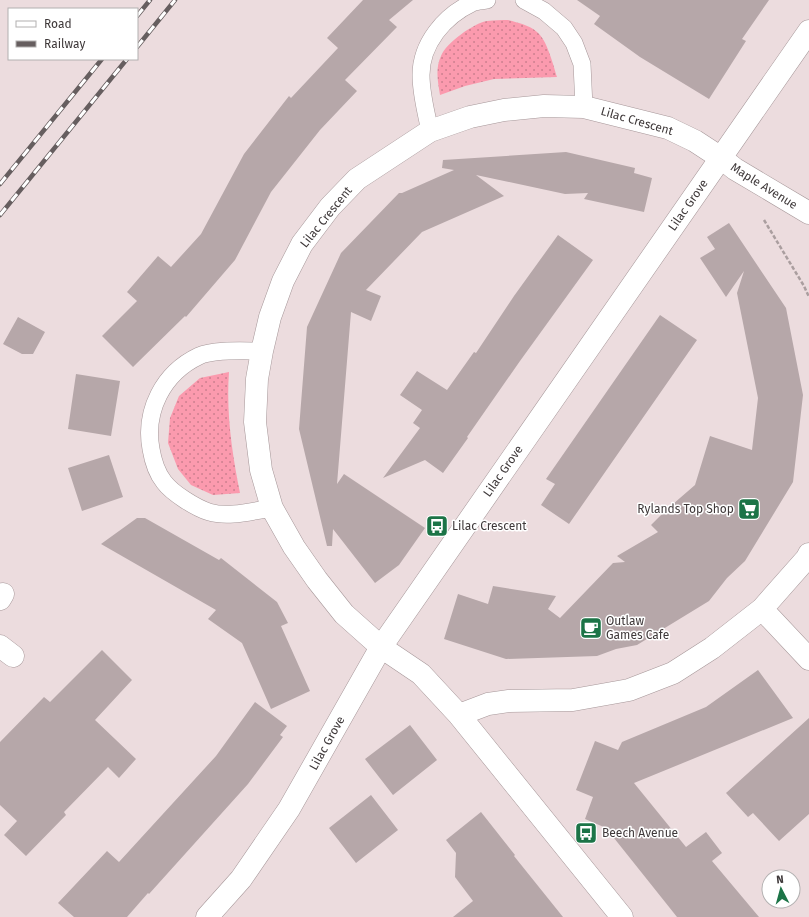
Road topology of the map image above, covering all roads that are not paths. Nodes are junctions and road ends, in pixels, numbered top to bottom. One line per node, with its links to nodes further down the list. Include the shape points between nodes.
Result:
1 (487, 0): 5 (lane, via 473,2 452,15 437,29 426,51 421,74)
2 (524, 0): 4 (lane, via 544,11 564,28 574,43 582,64)
3 (809, 31): 6 (street, Lilac Grove)
4 (584, 107): 5 (street, Lilac Crescent, via 544,106 504,110 470,117); 6 (street, Lilac Crescent, via 668,128)
5 (430, 130): 8 (street, Lilac Crescent, via 357,179 302,244 283,281 270,317)
6 (721, 158): 7 (street, Maple Avenue); 12 (street, Lilac Grove)
7 (809, 213)
8 (262, 351): 9 (street, Lilac Crescent, via 257,379 255,422 261,470); 9 (lane, via 225,351 199,356 178,370 163,387 152,409 148,436 153,464 164,483 186,501 210,512 232,514)
9 (272, 508): 12 (street, Lilac Crescent, via 294,547 344,614)
10 (809, 554): 11 (street)
11 (762, 609): 13 (street); 14 (street, via 712,648 673,673 629,690 573,700 509,701 488,704)
12 (381, 647): 14 (street, via 421,674); 15 (street, Lilac Grove, via 289,809 241,879)
13 (809, 659)
14 (459, 715): 16 (street)
15 (207, 917)
16 (622, 917)

